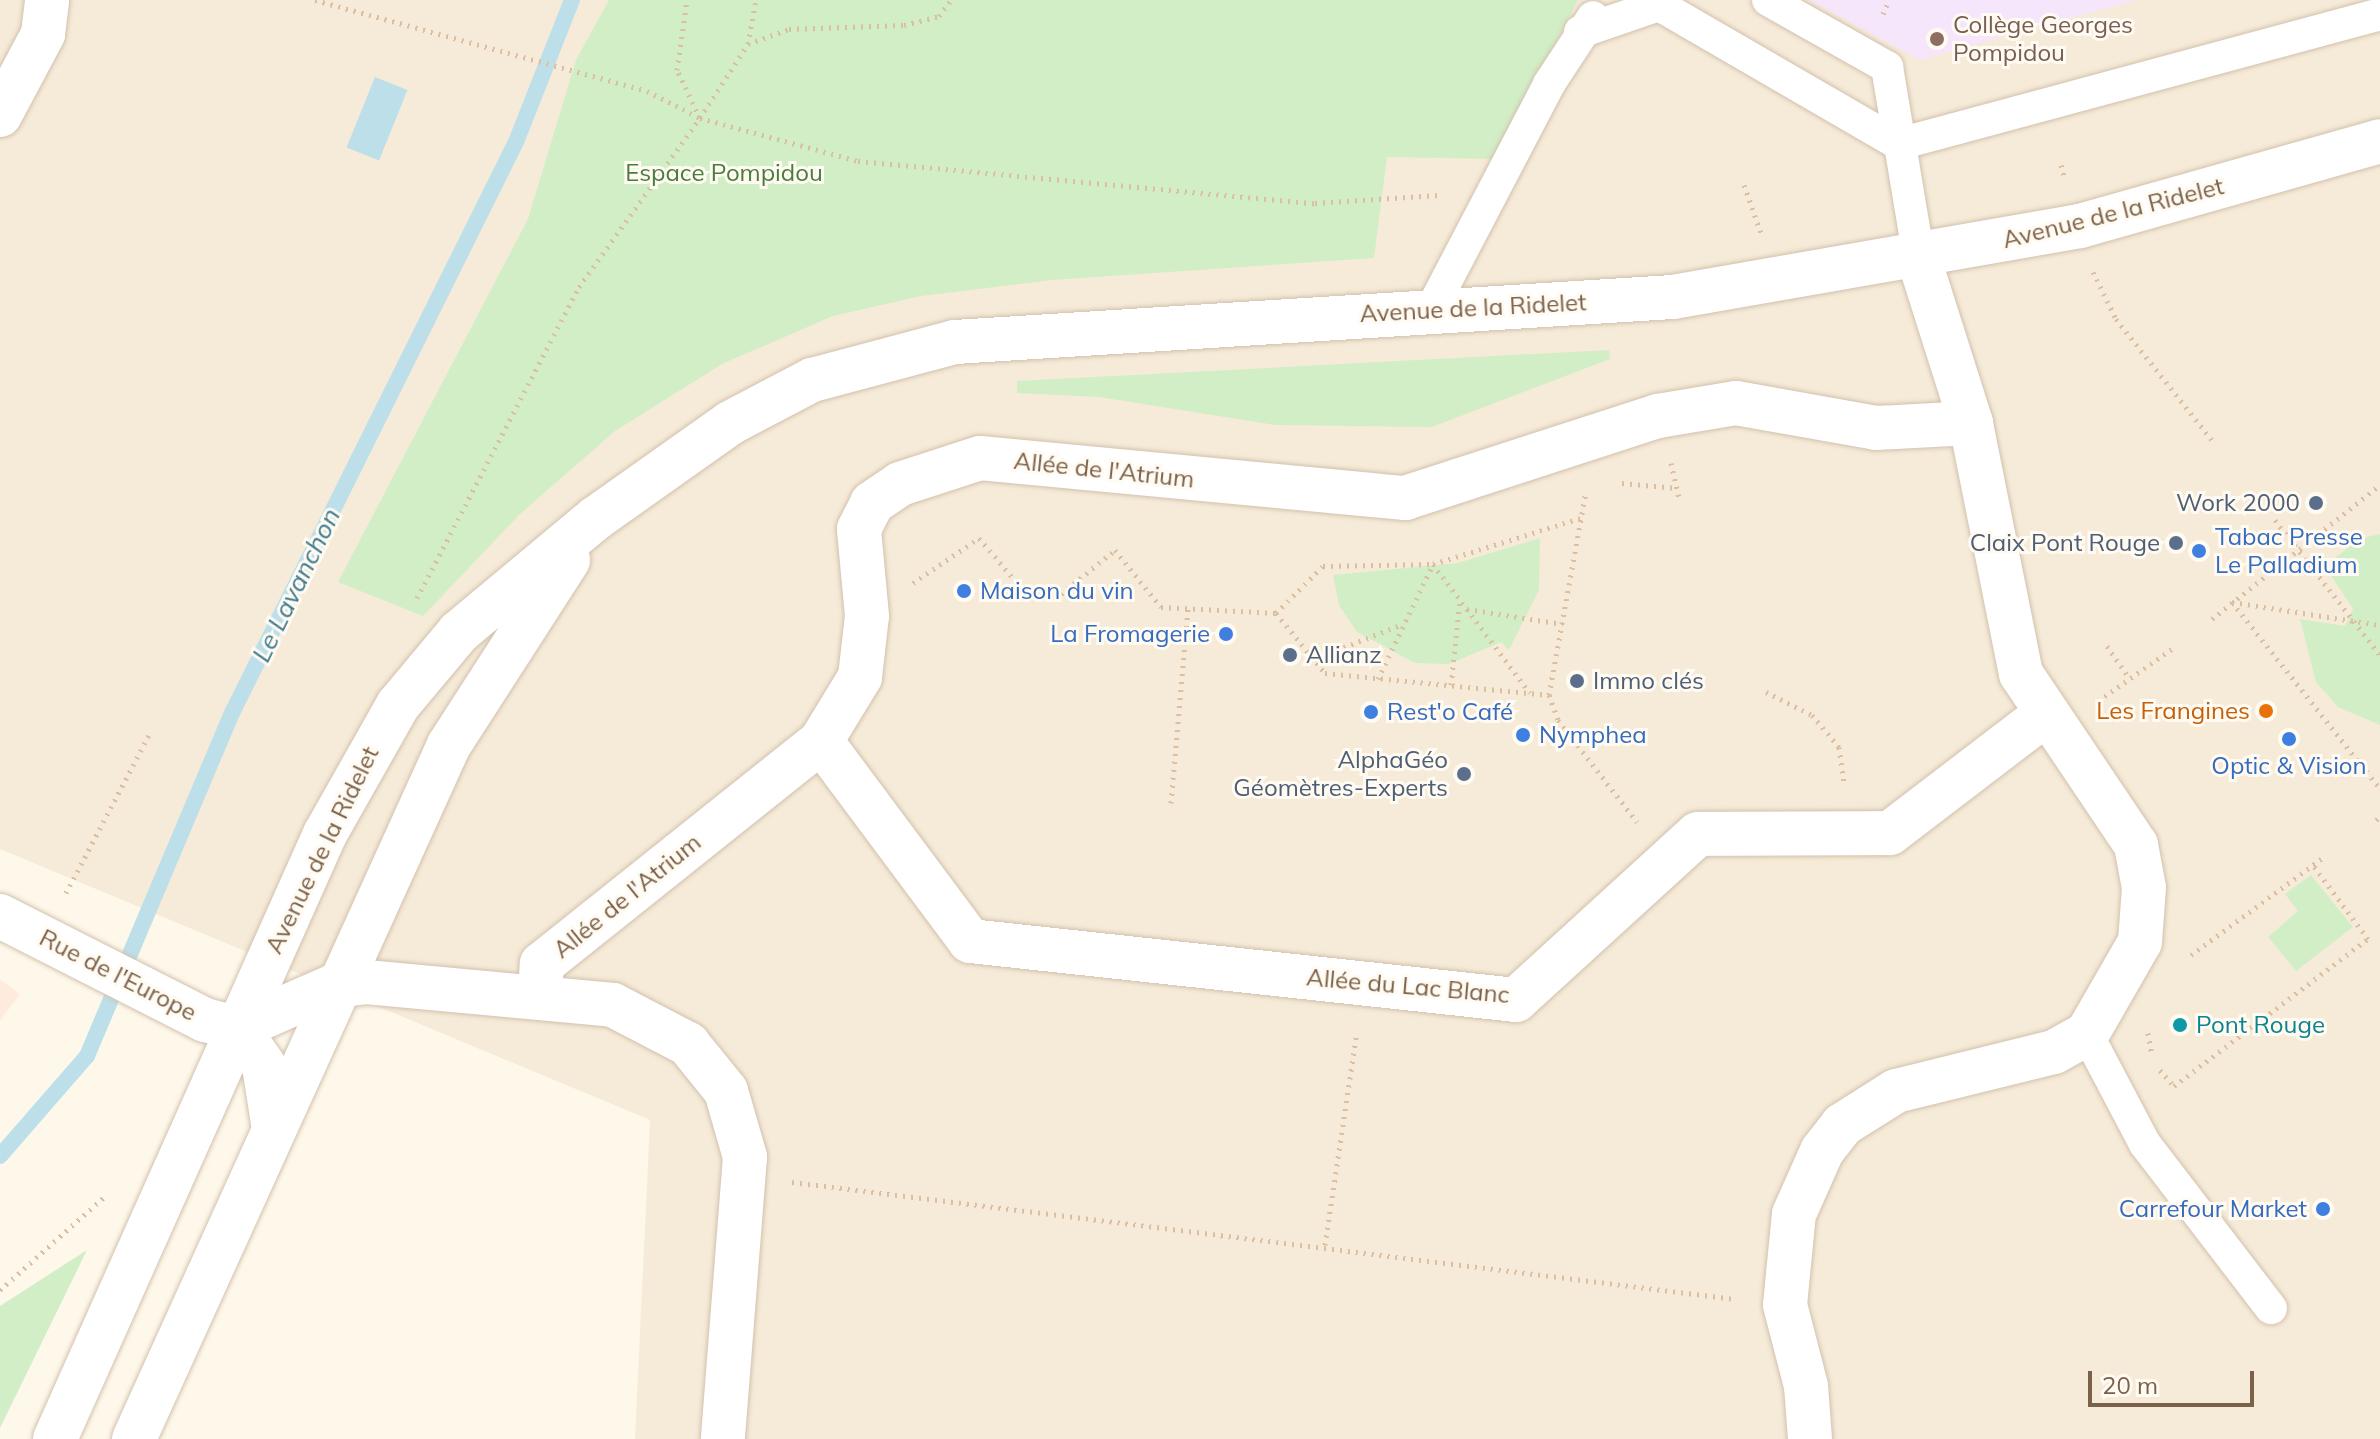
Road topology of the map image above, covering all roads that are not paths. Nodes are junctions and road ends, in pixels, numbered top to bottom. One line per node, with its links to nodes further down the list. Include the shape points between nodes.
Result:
1 (47, 0): 6 (street, via 43,34)
2 (1607, 0): 5 (lane)
3 (1768, 0): 8 (lane, via 1887,67)
4 (2380, 14): 8 (lane)
5 (1580, 32): 8 (lane, via 1659,5); 10 (lane)
6 (0, 115)
7 (2380, 141): 9 (street, Avenue de la Ridelet, via 2080,226)
8 (1899, 144): 9 (lane)
9 (1919, 259): 10 (street, Avenue de la Ridelet, via 1673,297); 11 (street)
10 (1430, 312): 12 (street, Avenue de la Ridelet, via 1043,331 886,356 812,380 730,423)
11 (1971, 423): 13 (street, via 2021,674); 14 (street, Allée de l'Atrium, via 1876,428 1736,403 1658,416 1405,498 980,458 900,484 872,503 859,529 867,616 860,677)
12 (596, 518): 16 (street, Avenue de la Ridelet, via 449,745); 18 (street, Avenue de la Ridelet, via 459,632 398,705 325,834)
13 (2049, 724): 14 (street, Allée du Lac Blanc, via 1890,833 1698,834 1516,1000 970,941); 19 (street, via 2136,845 2144,888 2129,1009)
14 (821, 741): 17 (street, Allée de l'Atrium, via 542,964)
15 (0, 916): 18 (street, Rue de l'Europe, via 165,1000)
16 (334, 986): 17 (street, via 366,982); 18 (street); 20 (street, Avenue de la Ridelet)
17 (540, 997): 24 (street, via 613,1005 688,1044 726,1091 744,1176)
18 (238, 1028): 20 (street, via 264,1066); 22 (street, Avenue de la Ridelet)
19 (2087, 1034): 21 (lane, via 2104,1077 2145,1144); 25 (street, via 2018,1063 1921,1081 1842,1125 1806,1176 1785,1305 1806,1386)
20 (273, 1123): 23 (street, Avenue de la Ridelet)
21 (2271, 1308)
22 (55, 1439)
23 (134, 1439)
24 (723, 1439)
25 (1810, 1439)

